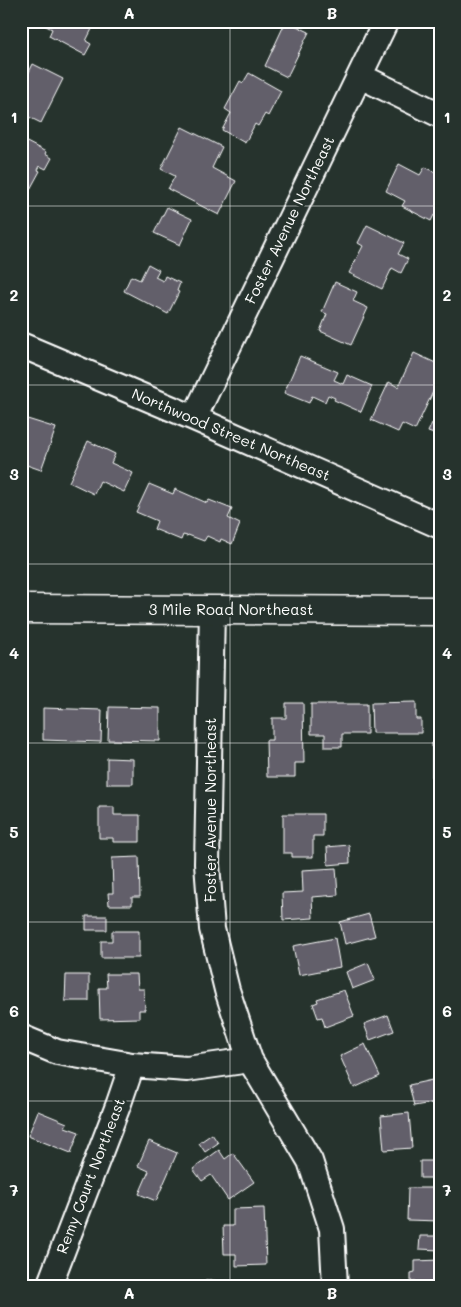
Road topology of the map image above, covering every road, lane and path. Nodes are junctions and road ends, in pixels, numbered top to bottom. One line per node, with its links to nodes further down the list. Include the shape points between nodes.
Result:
1 (386, 21): 2 (street, Foster Avenue Northeast)
2 (360, 76): 3 (street); 5 (street, Foster Avenue Northeast)
3 (440, 115)
4 (21, 345): 5 (street, Northwood Street Northeast)
5 (194, 418): 6 (street, Northwood Street Northeast)
6 (440, 526)
7 (21, 609): 8 (main road, 3 Mile Road Northeast)
8 (212, 610): 9 (main road, 3 Mile Road Northeast); 11 (street, Foster Avenue Northeast, via 208,864 212,930)
9 (440, 611)
10 (21, 1037): 12 (street, via 58,1052)
11 (250, 1060): 12 (street, via 187,1069); 14 (street, Foster Avenue Northeast, via 310,1161 332,1229)
12 (132, 1065): 13 (street, Remy Court Northeast)
13 (49, 1286)
14 (335, 1286)

